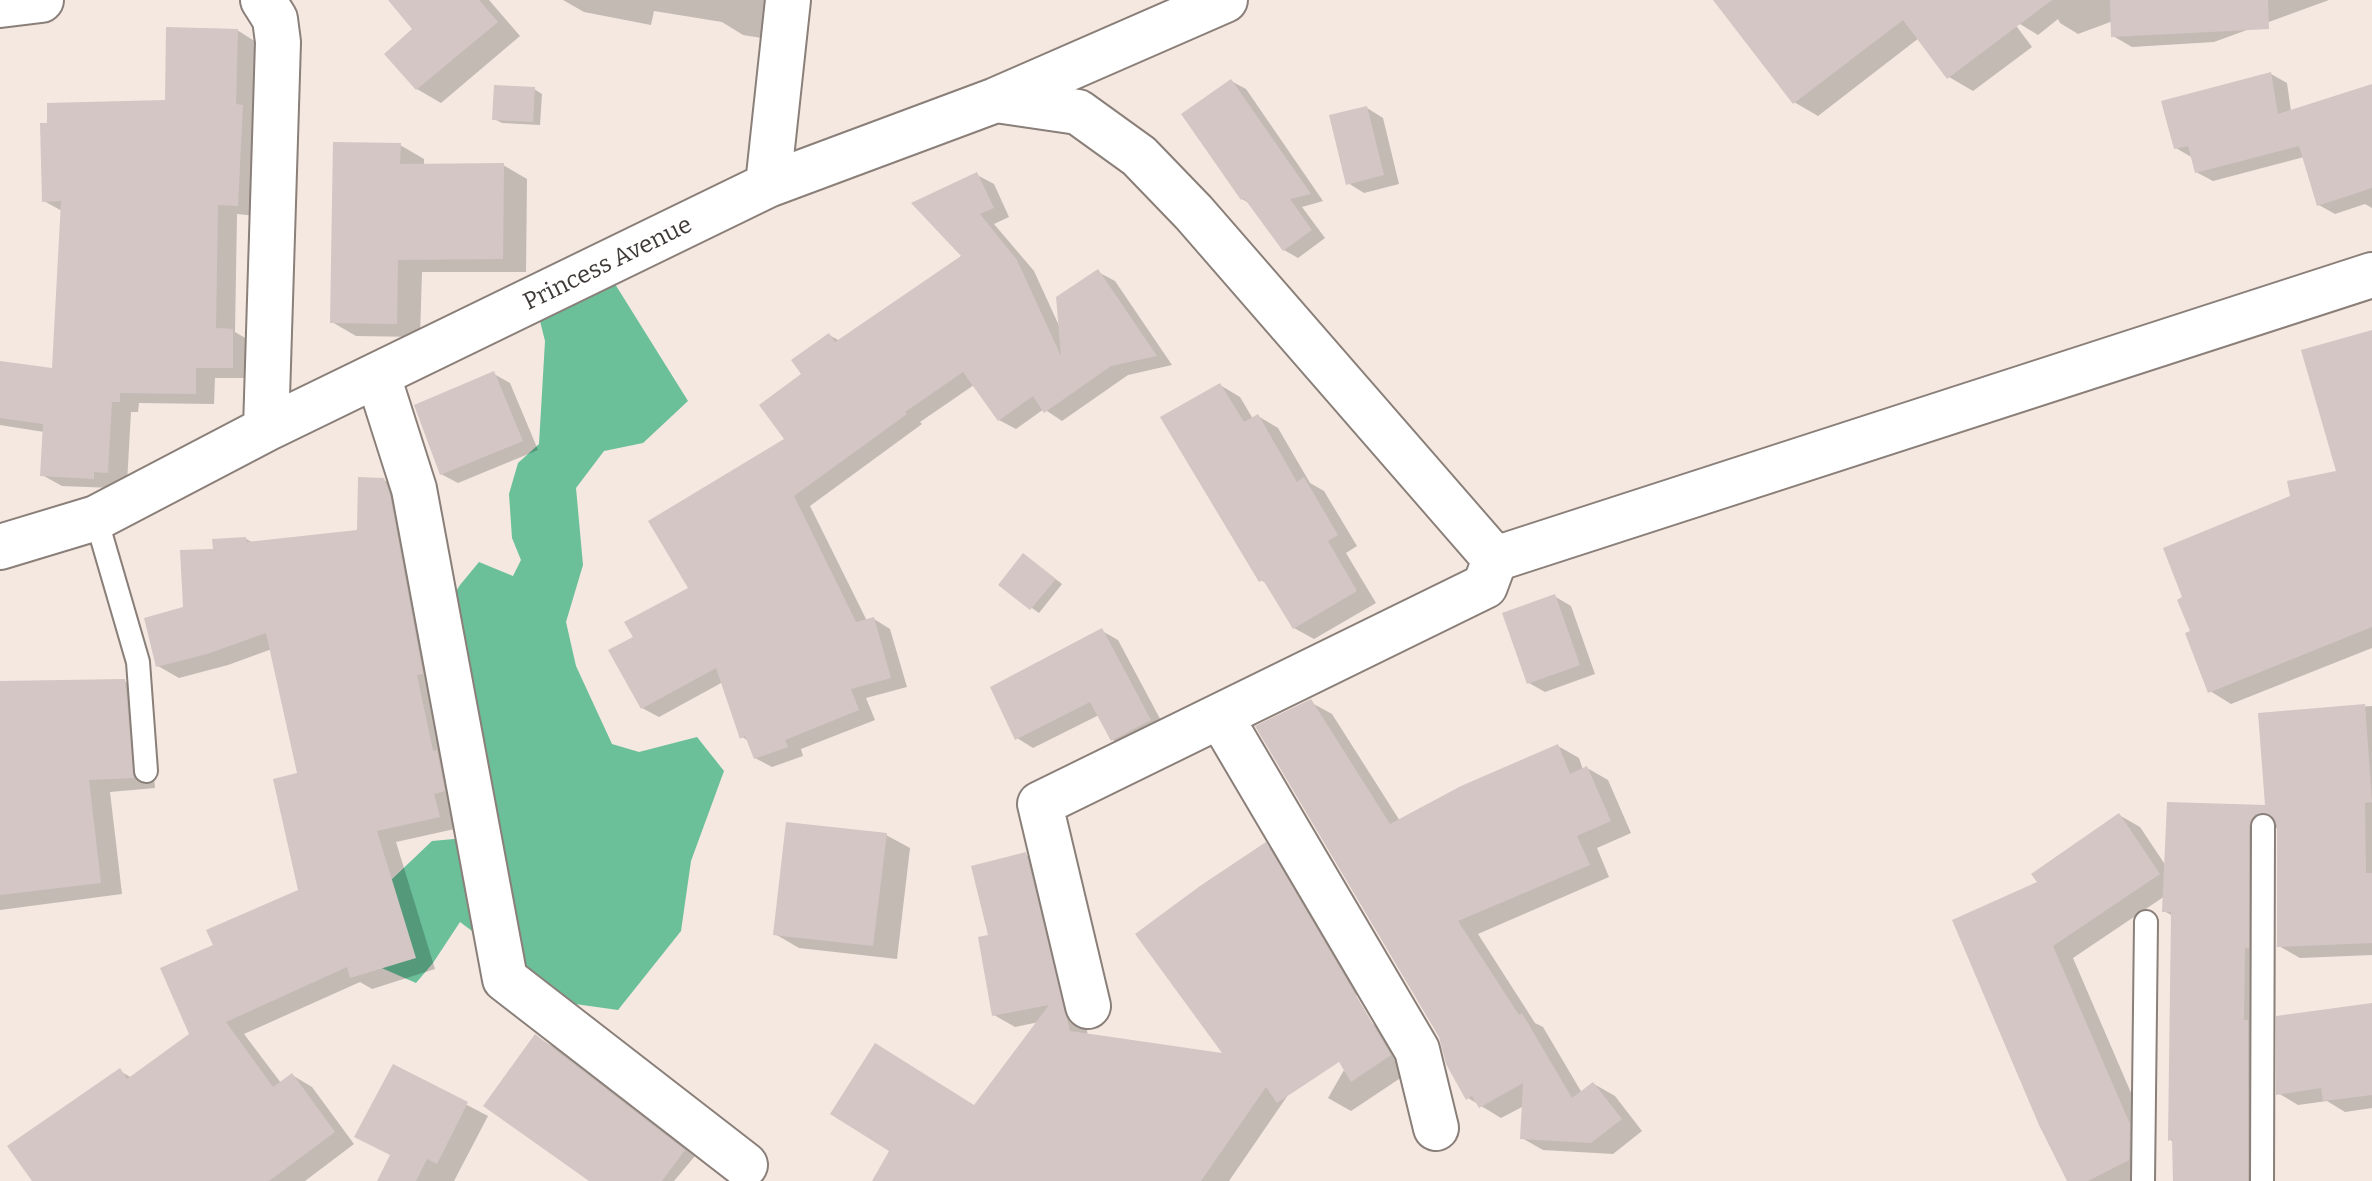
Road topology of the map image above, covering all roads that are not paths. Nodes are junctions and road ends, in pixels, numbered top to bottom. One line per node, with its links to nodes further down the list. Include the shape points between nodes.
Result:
1 (41, 0): 5 (street)
2 (263, 0): 10 (street, via 275,19 278,42)
3 (788, 0): 7 (street)
4 (1225, 0): 6 (street, Princess Avenue)
5 (0, 5)
6 (996, 100): 7 (street, Princess Avenue); 13 (street, via 1078,112 1139,156)
7 (768, 185): 9 (street, Princess Avenue)
8 (2372, 275): 13 (street)
9 (378, 376): 10 (street, Princess Avenue); 20 (street, via 414,489 505,979)
10 (266, 429): 11 (street, Princess Avenue)
11 (96, 518): 12 (street, Princess Avenue); 15 (lane, via 138,662)
12 (0, 547)
13 (1495, 559): 14 (street, via 1485,586)
14 (1220, 716): 18 (street, via 1040,804); 19 (street, via 1417,1050)
15 (146, 771)
16 (2263, 826): 22 (lane)
17 (2146, 922): 21 (lane)
18 (1088, 1006)
19 (1436, 1128)
20 (745, 1165)
21 (2143, 1181)
22 (2262, 1181)

